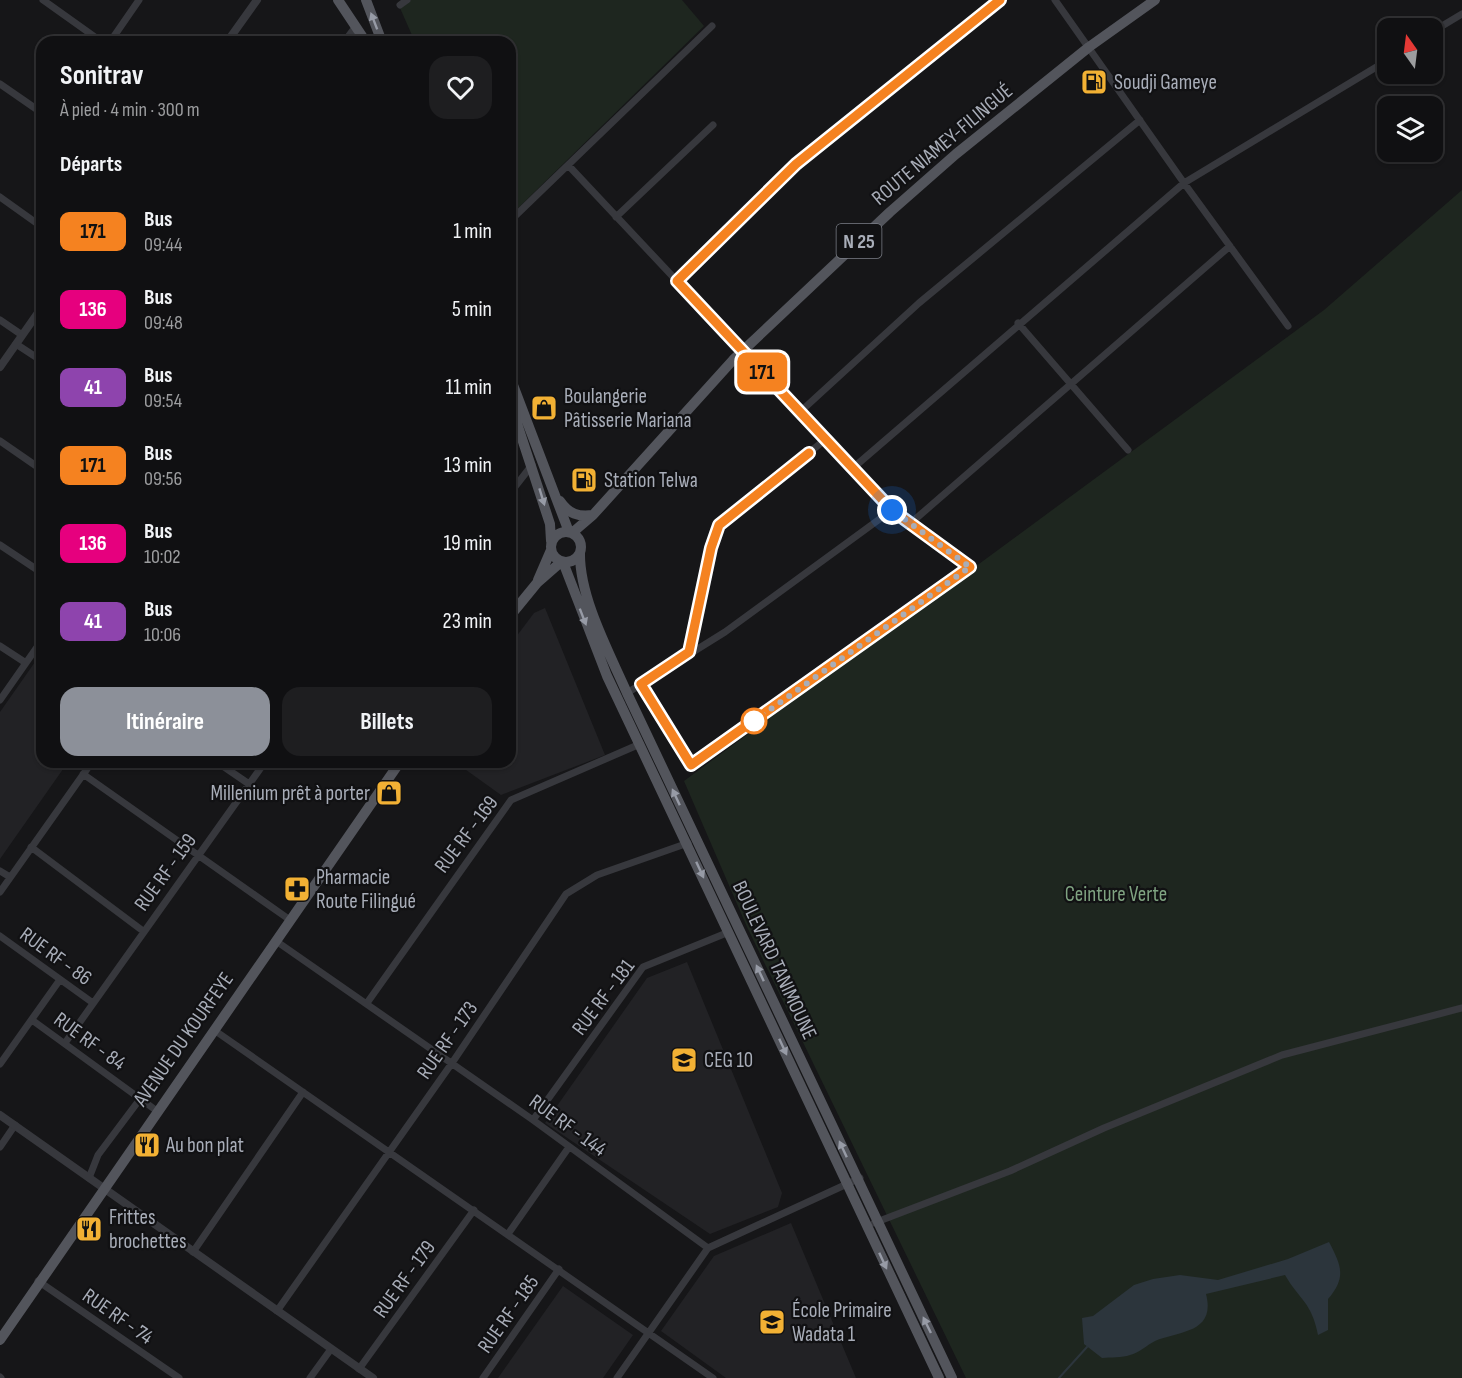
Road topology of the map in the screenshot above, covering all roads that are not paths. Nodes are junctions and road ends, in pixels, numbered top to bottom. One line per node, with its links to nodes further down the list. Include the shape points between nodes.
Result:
1 (43, 0): 15 (street)
2 (139, 0): 16 (street)
3 (257, 0): 17 (street)
4 (338, 0): 13 (main road)
5 (366, 0): 20 (main road, one-way to 5)
6 (407, 0): 10 (street)
7 (1000, 0): 34 (street, via 796,164)
8 (1055, 0): 21 (street)
9 (1155, 0): 21 (main road, ROUTE NIAMEY-FILINGUÉ / N 25)
10 (400, 5)
11 (1462, 14): 12 (street)
12 (1443, 25)
13 (356, 26): 18 (street); 19 (main road)
14 (712, 26): 27 (street)
15 (94, 36)
16 (114, 36)
17 (231, 36)
18 (348, 36)
19 (362, 36)
20 (380, 36)
21 (1089, 47): 25 (street); 41 (main road, ROUTE NIAMEY-FILINGUÉ / N 25, via 948,161)
22 (1377, 67): 28 (street)
23 (0, 84): 24 (street)
24 (36, 109)
25 (1140, 120): 28 (street); 46 (street, via 919,303)
26 (713, 125): 31 (street)
27 (568, 165): 30 (street); 31 (street)
28 (1184, 183): 33 (street); 37 (street)
29 (0, 197): 32 (street)
30 (516, 215)
31 (616, 217): 34 (street)
32 (36, 223)
33 (1230, 246): 38 (street); 44 (street)
34 (677, 281): 41 (street)
35 (36, 315): 39 (street)
36 (0, 320): 39 (street)
37 (1018, 323): 44 (street); 53 (street)
38 (1288, 326)
39 (22, 335): 40 (street)
40 (16, 344): 42 (street); 43 (street)
41 (742, 350): 46 (street); 57 (main road, ROUTE NIAMEY-FILINGUÉ / N 25)
42 (36, 357)
43 (0, 367)
44 (1071, 384): 50 (street); 58 (street)
45 (516, 393): 55 (main road)
46 (800, 412): 48 (street)
47 (516, 419): 51 (main road)
48 (826, 439): 53 (street); 69 (street, via 719,525)
49 (0, 441): 52 (street)
50 (1128, 450)
51 (532, 465): 54 (street); 61 (main road, one-way to 61, via 550,524)
52 (36, 466)
53 (853, 468): 56 (street)
54 (516, 485)
55 (553, 491): 57 (main road, via 571,513); 59 (main road)
56 (892, 510): 58 (street); 69 (street, via 725,632)
57 (593, 515): 59 (main road, ROUTE NIAMEY-FILINGUÉ); 62 (main road, ROUTE NIAMEY-FILINGUÉ)
58 (912, 522): 71 (street, via 970,567 691,765)
59 (570, 532): 61 (main road, via 558,534); 62 (main road, via 578,538)
60 (0, 544): 64 (street)
61 (551, 545): 63 (main road, via 554,556); 65 (main road)
62 (580, 549): 63 (main road, via 573,560); 72 (main road, BOULEVARD TANIMOUNE, via 595,618)
63 (562, 562): 65 (main road); 74 (main road, BOULEVARD TANIMOUNE, one-way to 74, via 599,660)
64 (36, 569)
65 (537, 583): 66 (main road)
66 (516, 609)
67 (0, 646): 70 (street)
68 (36, 649): 70 (street)
69 (689, 652): 71 (street)
70 (26, 663): 73 (street)
71 (641, 684): 72 (street)
72 (627, 693): 87 (main road, BOULEVARD TANIMOUNE, one-way to 72)
73 (0, 700)
74 (640, 744): 81 (main road, BOULEVARD TANIMOUNE); 95 (street, RUE RF - 169, via 511,800)
75 (88, 768): 79 (street)
76 (226, 768): 80 (street)
77 (261, 768): 80 (street, RUE RF - 159)
78 (396, 768): 88 (main road, AVENUE DU KOURFEYE)
79 (83, 774): 82 (street); 83 (street)
80 (249, 784): 83 (street, RUE RF - 159)
81 (688, 843): 87 (main road, BOULEVARD TANIMOUNE, one-way to 87); 100 (street, RUE RF - 173, via 597,875 566,894)
82 (31, 847): 85 (street); 89 (street)
83 (198, 855): 88 (street); 89 (street, RUE RF - 159)
84 (0, 871): 85 (street)
85 (9, 877): 86 (street)
86 (0, 892)
87 (722, 906): 90 (main road, BOULEVARD TANIMOUNE); 112 (main road, BOULEVARD TANIMOUNE, one-way to 87)
88 (290, 920): 92 (main road, AVENUE DU KOURFEYE)
89 (143, 931): 94 (street, RUE RF - 159)
90 (729, 932): 106 (street, RUE RF - 181, via 643,967); 112 (main road, BOULEVARD TANIMOUNE, one-way to 112)
91 (0, 936): 93 (street, RUE RF - 86)
92 (276, 941): 95 (street, RUE RF - 144); 98 (main road, AVENUE DU KOURFEYE)
93 (59, 981): 94 (street, RUE RF - 86); 97 (street)
94 (93, 1003): 99 (street, RUE RF - 159)
95 (367, 1003): 100 (street, RUE RF - 144)
96 (1462, 1008): 115 (street, via 1282,1055 1010,1171)
97 (32, 1020): 99 (street, RUE RF - 84); 101 (street)
98 (214, 1030): 102 (street); 104 (main road, AVENUE DU KOURFEYE)
99 (65, 1043): 103 (street, RUE RF - 84)
100 (452, 1063): 106 (street, RUE RF - 144); 110 (street, RUE RF - 173)
101 (0, 1064)
102 (303, 1092): 110 (street); 118 (street)
103 (140, 1099): 104 (street, RUE RF - 84); 111 (street, via 98,1155)
104 (156, 1111): 113 (main road, AVENUE DU KOURFEYE)
105 (0, 1115): 107 (street)
106 (533, 1120): 109 (street, RUE RF - 144)
107 (15, 1125): 108 (street); 111 (street)
108 (0, 1147)
109 (569, 1147): 116 (street); 117 (street, RUE RF - 144)
110 (389, 1151): 114 (street); 121 (street, RUE RF - 173)
111 (89, 1178): 113 (street)
112 (855, 1180): 115 (main road, BOULEVARD TANIMOUNE); 117 (street)
113 (103, 1188): 118 (street); 120 (main road, AVENUE DU KOURFEYE)
114 (474, 1210): 116 (street); 125 (street, RUE RF - 179)
115 (872, 1224): 132 (main road, BOULEVARD TANIMOUNE, one-way to 132); 133 (main road, BOULEVARD TANIMOUNE, one-way to 115)
116 (508, 1234): 119 (street)
117 (708, 1248): 122 (street)
118 (193, 1252): 121 (street)
119 (559, 1269): 122 (street); 129 (street, RUE RF - 185)
120 (38, 1281): 123 (main road, AVENUE DU KOURFEYE); 126 (street, RUE RF - 74)
121 (277, 1311): 124 (street)
122 (649, 1333): 130 (street); 131 (street)
123 (0, 1340)
124 (331, 1349): 125 (street); 127 (street)
125 (359, 1369): 128 (street)
126 (179, 1378)
127 (310, 1378)
128 (373, 1378)
129 (483, 1378)
130 (617, 1378)
131 (713, 1378)
132 (939, 1378)
133 (952, 1378)

